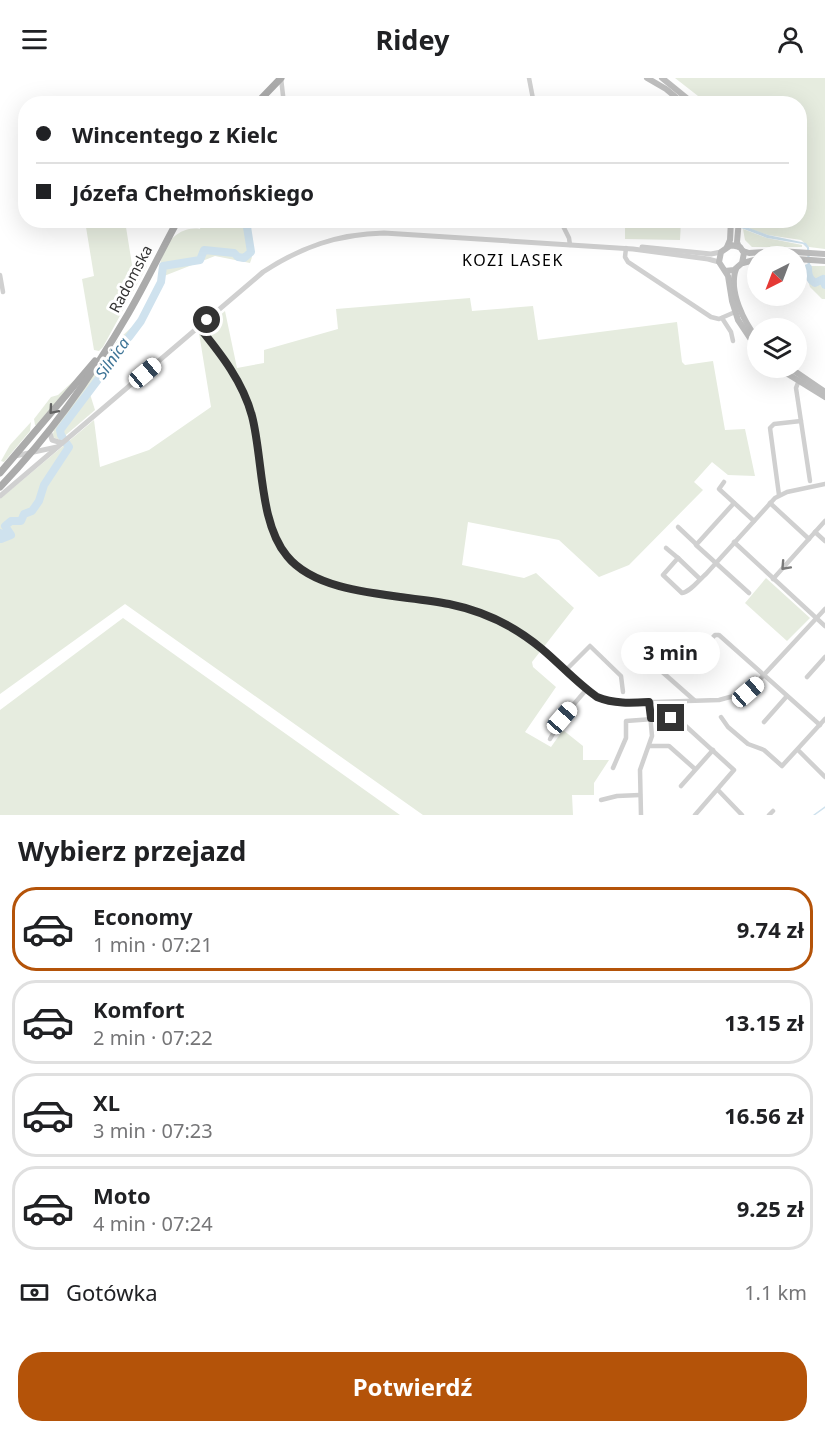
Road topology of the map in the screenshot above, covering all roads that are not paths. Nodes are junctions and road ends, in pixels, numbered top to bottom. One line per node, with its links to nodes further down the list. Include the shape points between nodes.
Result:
1 (281, 78): 5 (main road); 6 (street)
2 (530, 78): 7 (street)
3 (647, 78): 8 (main road)
4 (663, 78): 9 (main road)
5 (264, 96)
6 (283, 96)
7 (533, 96)
8 (674, 96)
9 (684, 96)
10 (174, 228): 36 (main road, Radomska, via 129,314)
11 (564, 228): 14 (street)
12 (731, 228): 17 (main road, via 729,244)
13 (738, 228): 16 (main road)
14 (570, 244): 15 (street); 33 (street, via 384,234 328,240 300,250 263,272)
15 (629, 248): 17 (street, via 709,253); 23 (street); 31 (street, via 625,259 631,264 711,318)
16 (741, 249): 17 (main road, via 733,245); 18 (main road); 25 (main road)
17 (724, 250): 23 (main road)
18 (747, 252)
19 (825, 254): 21 (main road)
20 (807, 257): 21 (main road)
21 (816, 257): 22 (main road)
22 (825, 261)
23 (719, 262): 27 (main road)
24 (747, 262): 25 (main road)
25 (742, 263): 26 (main road)
26 (736, 268): 27 (main road); 32 (main road, via 740,308)
27 (725, 271): 30 (main road)
28 (0, 275): 29 (street)
29 (3, 292)
30 (735, 312): 31 (street); 34 (main road)
31 (722, 318): 35 (street)
32 (747, 324)
33 (199, 327): 44 (street); 76 (street, via 224,359 247,400 270,524 289,559 307,574 333,585 449,601 487,616 515,630)
34 (747, 334)
35 (733, 341)
36 (106, 348): 43 (main road, Radomska); 46 (main road, Radomska, one-way to 46)
37 (794, 378): 39 (main road)
38 (805, 378): 40 (main road)
39 (799, 381): 41 (main road); 42 (street, via 796,388)
40 (825, 392)
41 (825, 397)
42 (801, 421): 48 (street); 52 (street, via 774,424 770,428)
43 (49, 430): 44 (street, via 52,440); 45 (main road, Radomska)
44 (59, 445): 45 (street); 53 (street)
45 (31, 452): 46 (street); 51 (main road, Radomska)
46 (15, 456): 47 (main road, Radomska)
47 (0, 473)
48 (810, 481)
49 (724, 482): 54 (street, via 719,489)
50 (825, 484): 52 (street)
51 (0, 487)
52 (779, 495): 55 (street)
53 (0, 496)
54 (734, 503): 56 (street); 63 (street)
55 (770, 503): 56 (street); 60 (street)
56 (754, 521): 62 (street)
57 (825, 521): 59 (street)
58 (678, 527): 63 (street)
59 (815, 532): 60 (street); 61 (street)
60 (809, 539): 68 (street, one-way to 68)
61 (825, 541)
62 (734, 542): 66 (street); 68 (street)
63 (696, 544): 66 (street)
64 (666, 548): 65 (street)
65 (678, 558): 67 (street); 67 (street, via 663,575 669,581 684,593)
66 (716, 563): 67 (street); 69 (street)
67 (700, 579)
68 (773, 579): 71 (street)
69 (749, 592)
70 (825, 609): 71 (street)
71 (817, 618): 72 (street); 77 (street)
72 (825, 626)
73 (825, 657): 78 (street)
74 (691, 661): 77 (street, via 717,634)
75 (660, 670): 82 (street)
76 (565, 671): 79 (street); 80 (street, via 590,646 621,676)
77 (765, 676): 81 (street); 82 (street, via 748,692 735,697)
78 (807, 678)
79 (586, 690): 83 (street, via 608,702); 89 (street)
80 (623, 693)
81 (787, 696): 87 (street); 88 (street)
82 (694, 700): 83 (street)
83 (649, 702): 85 (street)
84 (721, 717): 92 (street, via 746,742 764,750 781,765)
85 (651, 718): 90 (street); 91 (street, via 681,721); 93 (street, via 626,721 626,738)
86 (825, 719): 88 (street)
87 (764, 722)
88 (820, 725): 92 (street)
89 (550, 739)
90 (650, 746): 94 (street, via 669,746); 98 (street, via 640,770)
91 (713, 750): 94 (street); 97 (street, via 734,771)
92 (798, 750): 95 (street)
93 (613, 768)
94 (695, 769): 96 (street)
95 (825, 777)
96 (681, 786)
97 (718, 790): 101 (street); 102 (street)
98 (640, 795): 99 (street); 100 (street)
99 (601, 800)
100 (641, 815)
101 (695, 815)
102 (742, 815)

